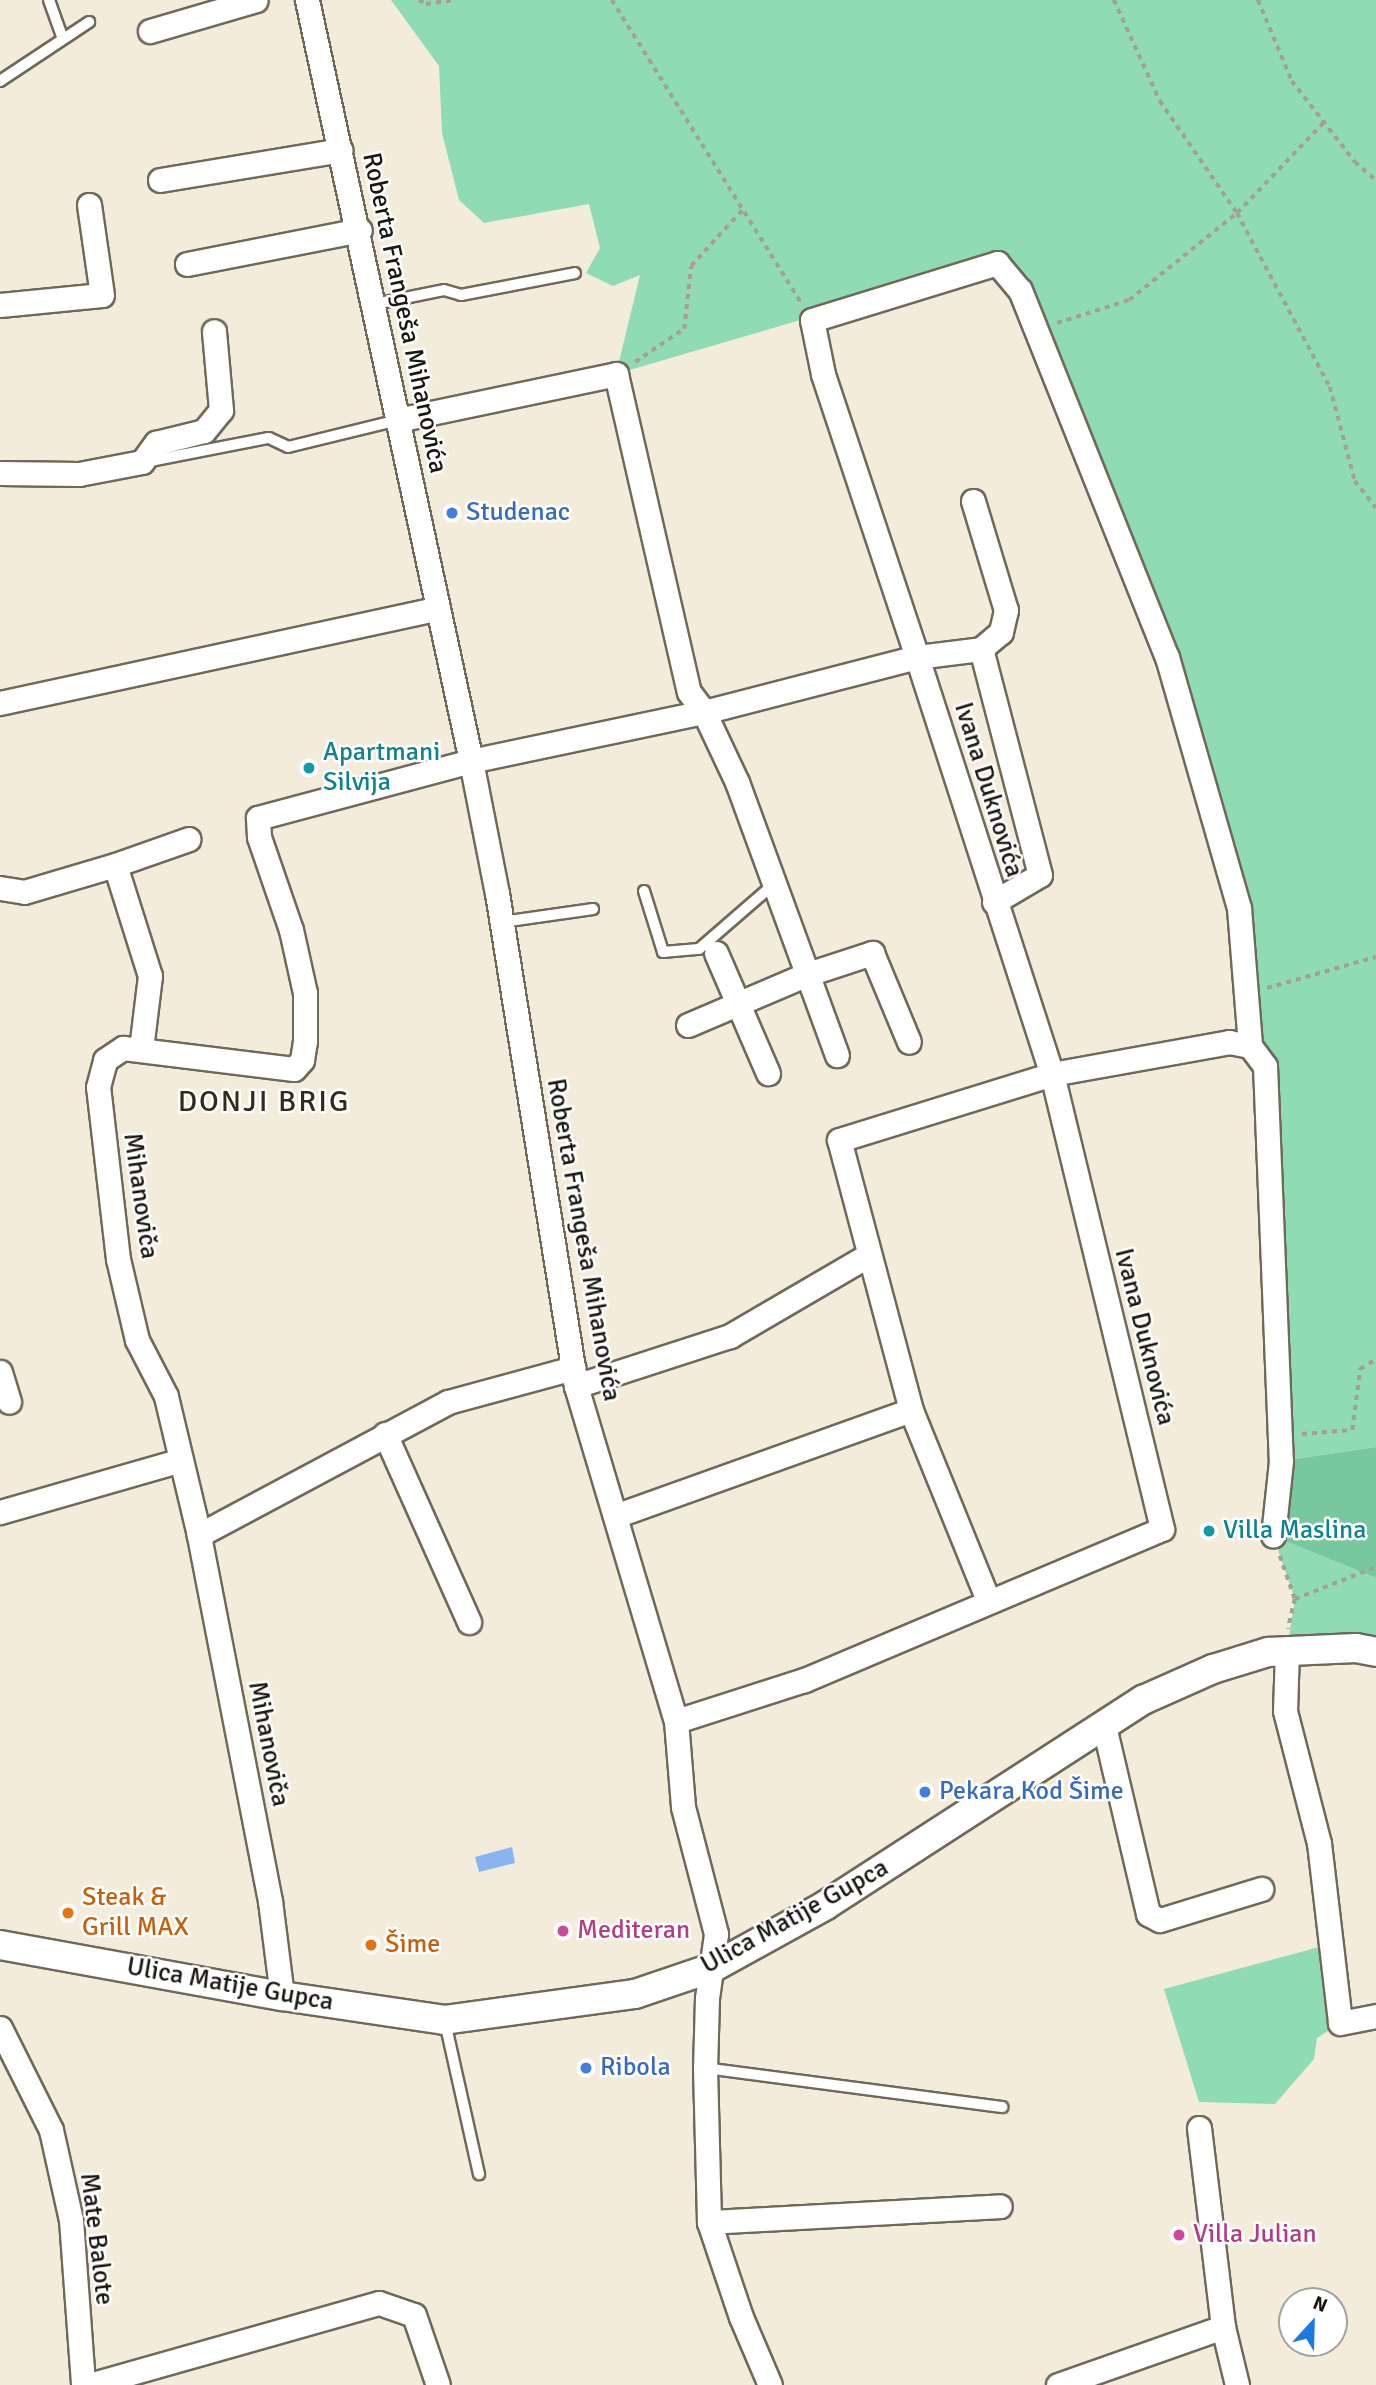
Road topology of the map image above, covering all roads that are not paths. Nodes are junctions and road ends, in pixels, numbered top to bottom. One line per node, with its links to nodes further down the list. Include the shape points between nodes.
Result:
1 (49, 0): 6 (lane)
2 (256, 0): 5 (street)
3 (307, 0): 8 (street, Roberta Frangeša Mihanovića)
4 (89, 22): 6 (lane)
5 (150, 31)
6 (63, 39): 7 (lane)
7 (0, 80)
8 (341, 150): 9 (street); 11 (street, Roberta Frangeša Mihanovića)
9 (160, 180)
10 (89, 205): 15 (street, via 102,295)
11 (360, 230): 12 (street); 14 (street, Roberta Frangeša Mihanovića)
12 (187, 264)
13 (575, 273): 14 (lane, via 461,295 444,290)
14 (375, 304): 17 (street, Roberta Frangeša Mihanovića)
15 (0, 305)
16 (214, 331): 18 (street, via 221,410 204,431 156,443)
17 (398, 419): 18 (lane, via 288,447 269,438); 21 (street, Roberta Frangeša Mihanovića); 25 (street, via 616,374 689,692)
18 (142, 462): 19 (street, via 79,474)
19 (0, 473)
20 (973, 501): 22 (street, via 1006,610 1001,632)
21 (438, 608): 24 (street); 26 (street, Roberta Frangeša Mihanovića)
22 (981, 649): 23 (street); 32 (street, via 1040,875)
23 (917, 657): 25 (street); 32 (street, Ivana Duknovića); 40 (street, Ivana Duknovića, via 823,374 812,320 997,263 1020,290 1167,657 1239,908)
24 (0, 703)
25 (704, 712): 26 (street); 29 (street, via 737,782)
26 (471, 761): 34 (street, Roberta Frangeša Mihanovića); 41 (street, Mihanoviča, via 252,820 291,930 305,993 302,1060 294,1069)
27 (189, 839): 28 (street)
28 (115, 865): 30 (street, via 24,892); 41 (street, via 150,976)
29 (773, 885): 31 (lane, via 699,948 663,952); 36 (street)
30 (0, 888)
31 (644, 891)
32 (994, 902): 44 (street, Ivana Duknovića)
33 (593, 909): 34 (lane)
34 (502, 922): 47 (street, Roberta Frangeša Mihanovića)
35 (716, 953): 37 (street)
36 (805, 975): 37 (street); 39 (street, via 872,953); 42 (street)
37 (741, 1004): 38 (street); 43 (street)
38 (688, 1025)
39 (909, 1042)
40 (1250, 1046): 44 (street, via 1229,1042); 55 (street, via 1265,1066 1279,1436)
41 (141, 1049): 51 (street, Mihanoviča, via 123,1048 105,1060 98,1087 121,1273 137,1340 166,1396)
42 (837, 1055)
43 (768, 1073)
44 (1052, 1074): 45 (street, via 839,1140); 56 (street, Ivana Duknovića, via 1162,1529)
45 (867, 1256): 47 (street, via 730,1336); 49 (street)
46 (0, 1371): 48 (street)
47 (575, 1377): 50 (street, via 448,1402); 53 (street, Roberta Frangeša Mihanovića)
48 (9, 1402)
49 (911, 1410): 53 (street); 56 (street)
50 (385, 1434): 54 (street); 57 (street)
51 (181, 1460): 52 (street); 54 (street, Mihanoviča)
52 (0, 1513)
53 (615, 1516): 60 (street, Roberta Frangeša Mihanovića)
54 (200, 1535): 65 (street, Mihanoviča, via 270,1901)
55 (1273, 1536)
56 (988, 1600): 60 (street, Ivana Duknovića, via 804,1680)
57 (469, 1622)
58 (1287, 1649): 59 (street, Ulica Matije Gupca); 61 (street, Ulica Matije Gupca, via 1213,1669 1143,1700); 66 (street, via 1285,1711 1319,1843 1340,2023)
59 (1376, 1652)
60 (676, 1721): 64 (street, Roberta Frangeša Mihanovića, via 683,1807 716,1934)
61 (1104, 1726): 62 (street, via 1148,1914 1160,1920); 64 (street, Ulica Matije Gupca, via 826,1905)
62 (1261, 1889)
63 (0, 1945): 65 (street, Ulica Matije Gupca)
64 (712, 1968): 67 (street, Ulica Matije Gupca, via 635,1994); 69 (street, Roberta Frangeša Mihanovića)
65 (282, 1996): 67 (street, Ulica Matije Gupca)
66 (1376, 2016)
67 (444, 2020): 72 (lane)
68 (0, 2028): 76 (street, Mate Balote, via 51,2130 71,2220)
69 (705, 2068): 70 (lane); 74 (street, Roberta Frangeša Mihanovića)
70 (1002, 2107)
71 (1199, 2128): 75 (street)
72 (479, 2174)
73 (1000, 2206): 74 (street)
74 (709, 2222): 79 (street, Roberta Frangeša Mihanovića)
75 (1223, 2326): 80 (street); 81 (street)
76 (83, 2385)
77 (89, 2385): 78 (street, via 379,2303 414,2315)
78 (438, 2385)
79 (770, 2385)
80 (1058, 2385)
81 (1237, 2385)

